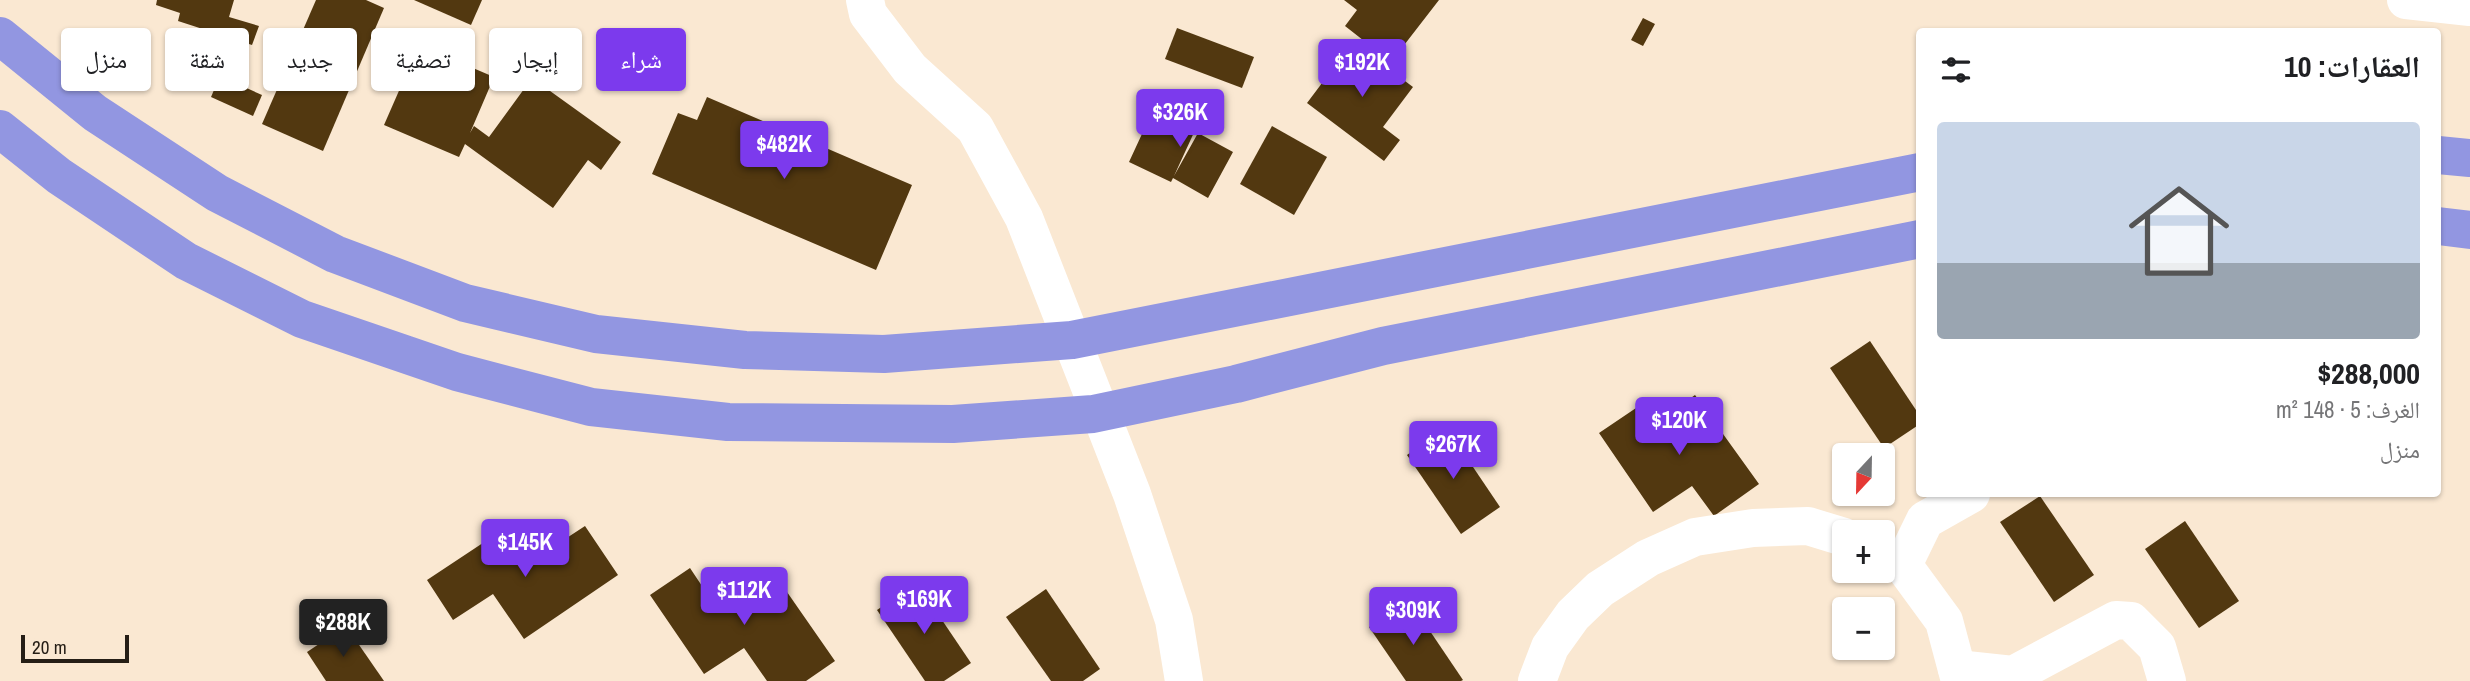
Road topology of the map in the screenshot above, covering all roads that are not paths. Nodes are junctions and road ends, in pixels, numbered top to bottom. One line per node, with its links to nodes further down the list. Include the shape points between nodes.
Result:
1 (2406, 0): 3 (street)
2 (861, 5): 17 (street, via 910,69 975,128 1024,218 1132,494 1174,620)
3 (2470, 8)
4 (0, 36): 8 (highway, via 95,113 217,193 335,254 465,303 596,334 745,350 884,354 1072,340)
5 (0, 129): 11 (highway, via 59,176 186,261 302,318 457,372 590,407 728,422 953,424 1093,414 1383,346)
6 (2441, 155): 7 (highway)
7 (2470, 158)
8 (1916, 173)
9 (2441, 226): 10 (highway)
10 (2470, 230)
11 (1916, 240)
12 (1966, 497): 14 (street, via 1925,520)
13 (1832, 533): 18 (street, via 1808,526 1754,528 1695,537 1648,558 1600,590 1573,615 1550,647)
14 (1895, 557)
15 (1895, 561): 16 (street, via 1944,621)
16 (1959, 675): 19 (street, via 2013,675 2116,620 2130,621 2157,648)
17 (1184, 681)
18 (1537, 681)
19 (2167, 681)

